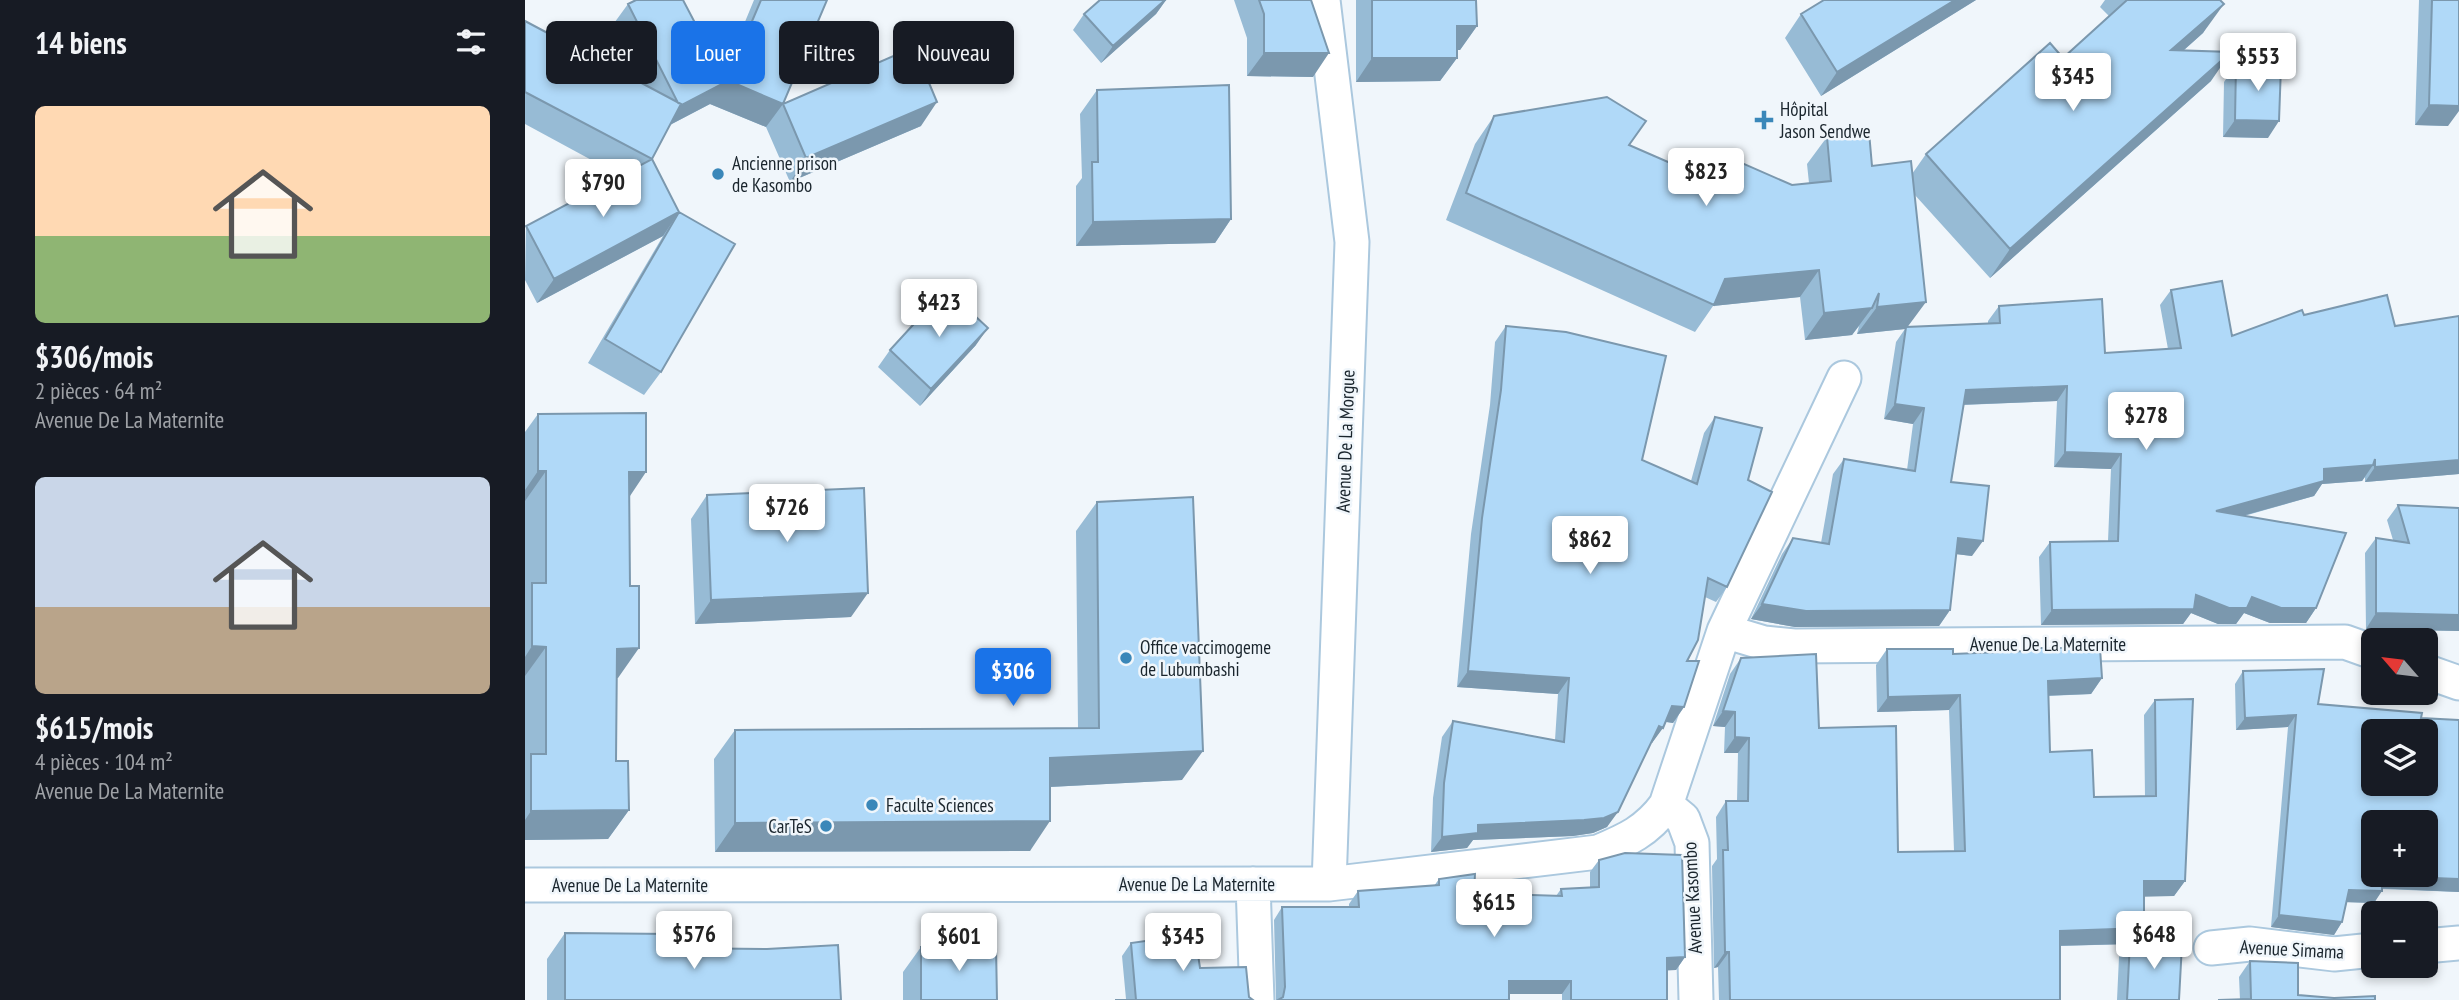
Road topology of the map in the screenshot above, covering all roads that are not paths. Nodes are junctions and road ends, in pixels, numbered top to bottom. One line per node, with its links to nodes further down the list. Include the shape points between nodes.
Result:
1 (1323, 0): 9 (street, Avenue De La Morgue, via 1352,242)
2 (1844, 378): 3 (street, Avenue De La Maternite)
3 (1724, 631): 4 (street, Avenue De La Maternite, via 1794,646 2345,642); 7 (street, Avenue De La Maternite)
4 (2361, 648)
5 (2438, 676): 6 (street)
6 (2459, 683)
7 (1666, 805): 9 (street, Avenue De La Maternite, via 1651,826 1598,852); 16 (street, Avenue Kasombo, via 1683,819 1692,843)
8 (1253, 884): 9 (street, Avenue De La Maternite); 10 (street, Avenue De La Maternite); 15 (street)
9 (1329, 884)
10 (525, 885)
11 (2459, 943): 12 (street)
12 (2438, 945)
13 (2211, 948): 14 (street, Avenue Simama, via 2250,944 2334,954)
14 (2361, 951)
15 (1257, 1000)
16 (1696, 1000)

